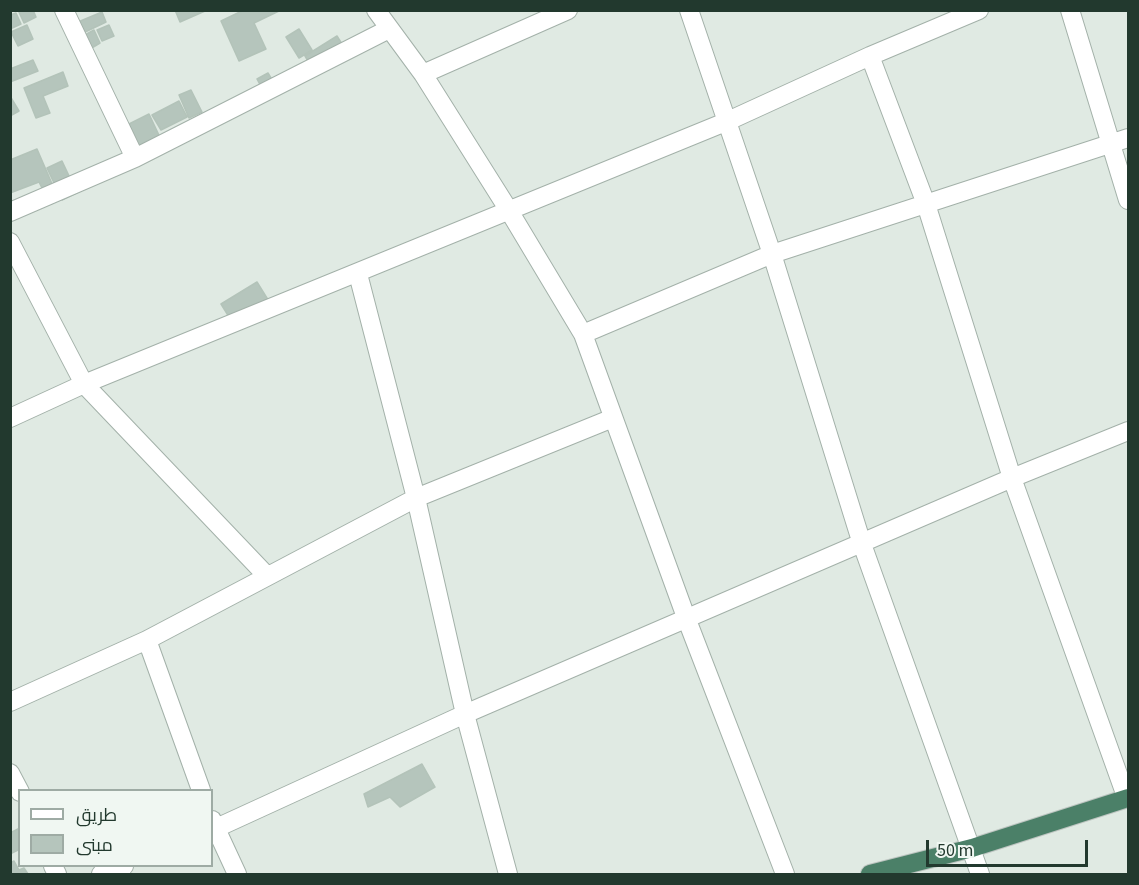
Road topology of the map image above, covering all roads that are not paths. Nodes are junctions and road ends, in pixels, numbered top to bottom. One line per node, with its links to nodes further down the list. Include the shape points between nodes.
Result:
1 (64, 10): 12 (street)
2 (376, 10): 7 (street)
3 (568, 10): 9 (street)
4 (689, 10): 10 (street)
5 (979, 10): 8 (street)
6 (1070, 10): 11 (street)
7 (389, 29): 9 (street); 12 (street)
8 (870, 56): 10 (street); 14 (street)
9 (423, 74): 15 (street)
10 (728, 121): 15 (street); 18 (street)
11 (1120, 141): 13 (street); 14 (street)
12 (135, 158): 16 (street)
13 (1128, 200)
14 (926, 204): 18 (street); 25 (street)
15 (508, 210): 19 (street); 20 (street)
16 (10, 212)
17 (10, 242): 21 (street)
18 (772, 254): 20 (street); 27 (street)
19 (358, 274): 21 (street); 26 (street)
20 (583, 334): 23 (street)
21 (84, 384): 22 (street); 28 (street)
22 (10, 418)
23 (613, 418): 26 (street); 29 (street)
24 (1128, 431): 25 (street)
25 (1012, 478): 27 (street); 36 (street)
26 (416, 498): 28 (street); 32 (street)
27 (862, 544): 29 (street); 38 (street)
28 (267, 576): 30 (street)
29 (687, 620): 32 (street); 43 (street)
30 (147, 640): 31 (street); 35 (street)
31 (10, 702)
32 (465, 714): 37 (street); 42 (street)
33 (10, 773): 34 (street)
34 (18, 789)
35 (201, 789)
36 (1128, 799): 38 (highway)
37 (213, 826): 41 (street)
38 (972, 848): 44 (highway); 45 (street)
39 (121, 867): 40 (street)
40 (101, 874)
41 (237, 874)
42 (508, 874)
43 (785, 874)
44 (870, 874)
45 (981, 874)

